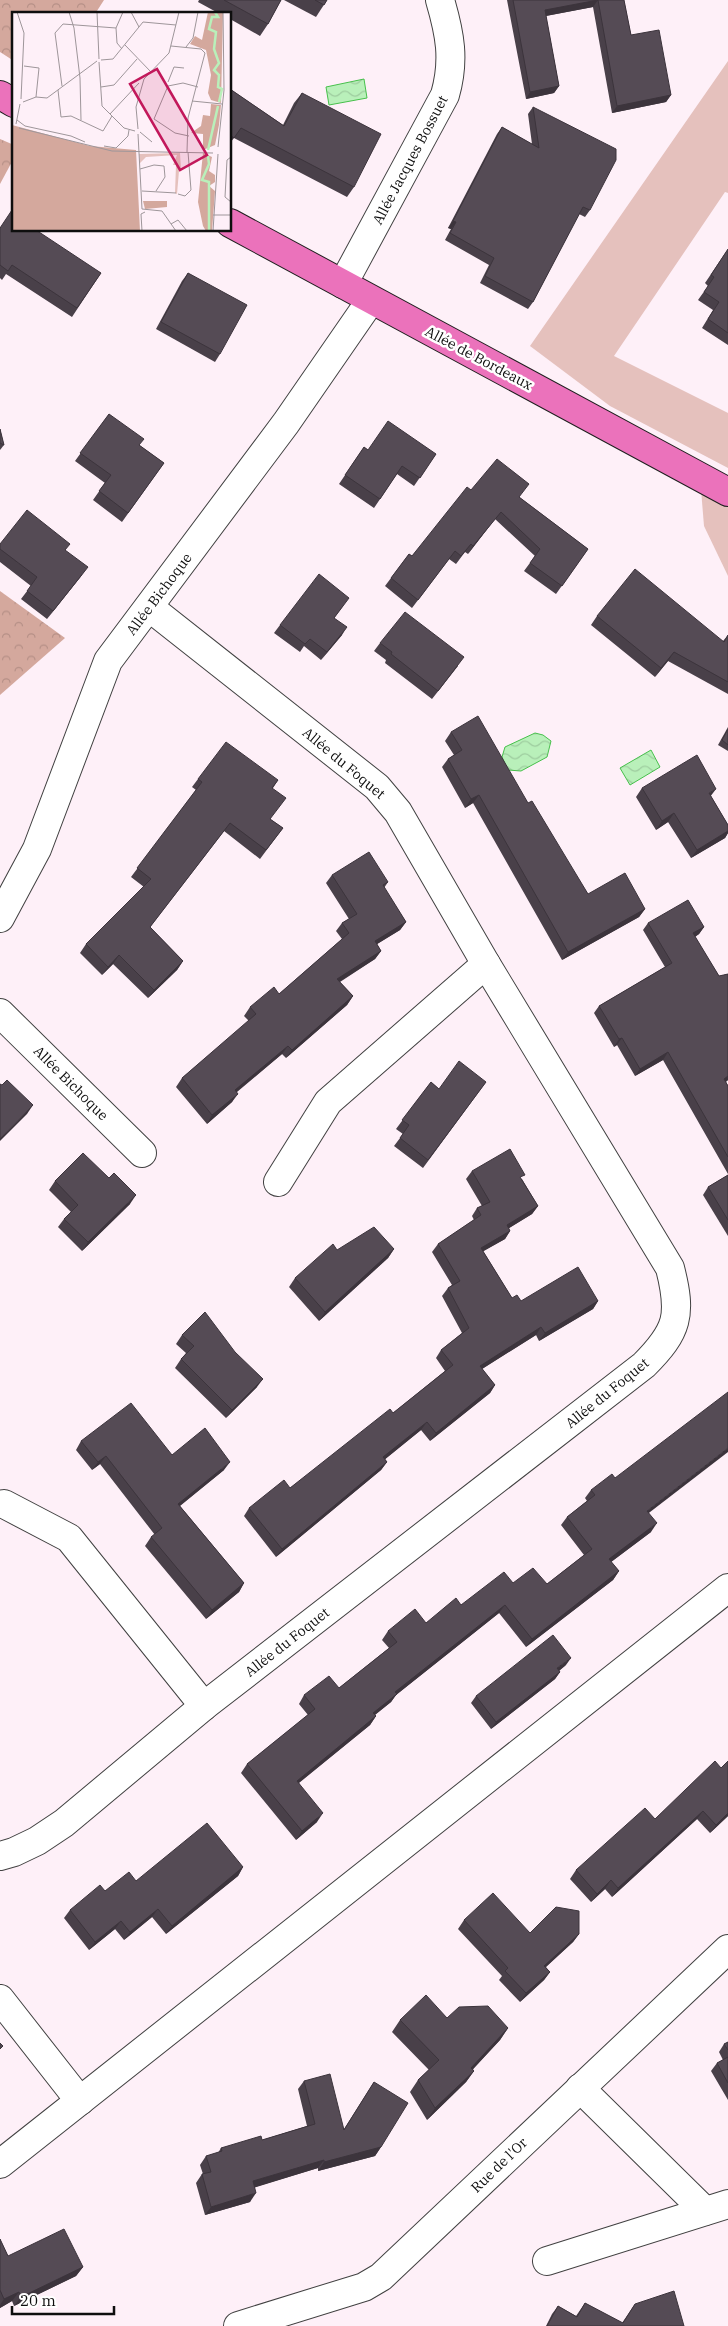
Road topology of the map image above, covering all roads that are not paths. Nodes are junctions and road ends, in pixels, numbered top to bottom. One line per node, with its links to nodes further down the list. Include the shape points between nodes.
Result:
1 (440, 0): 5 (street, Allée Jacques Bossuet, via 449,32 452,61 445,95)
2 (0, 96): 3 (main road)
3 (12, 102)
4 (231, 224): 5 (main road, Allée de Bordeaux)
5 (343, 284): 6 (main road, Allée de Bordeaux)
6 (371, 300): 7 (main road, Allée de Bordeaux); 8 (street, Allée Bichoque, via 286,423)
7 (728, 492)
8 (149, 608): 9 (street, Allée Bichoque, via 108,661 37,849); 10 (street, Allée du Foquet, via 377,787 398,812)
9 (0, 918)
10 (486, 964): 13 (street, via 328,1102); 16 (street, Allée du Foquet, via 670,1268 677,1294 677,1313 672,1331 644,1365)
11 (0, 1012): 12 (street, Allée Bichoque)
12 (142, 1153)
13 (278, 1182)
14 (4, 1504): 16 (street, via 69,1538)
15 (728, 1588): 21 (street)
16 (204, 1706): 17 (street, Allée du Foquet, via 64,1823 37,1841)
17 (0, 1856)
18 (728, 1949): 20 (street, Rue de l'Or)
19 (0, 1998): 21 (street)
20 (580, 2088): 23 (street); 25 (street, Rue de l'Or, via 381,2277 364,2287)
21 (80, 2101): 22 (street)
22 (0, 2164)
23 (716, 2207): 24 (street)
24 (547, 2261)
25 (238, 2326)

